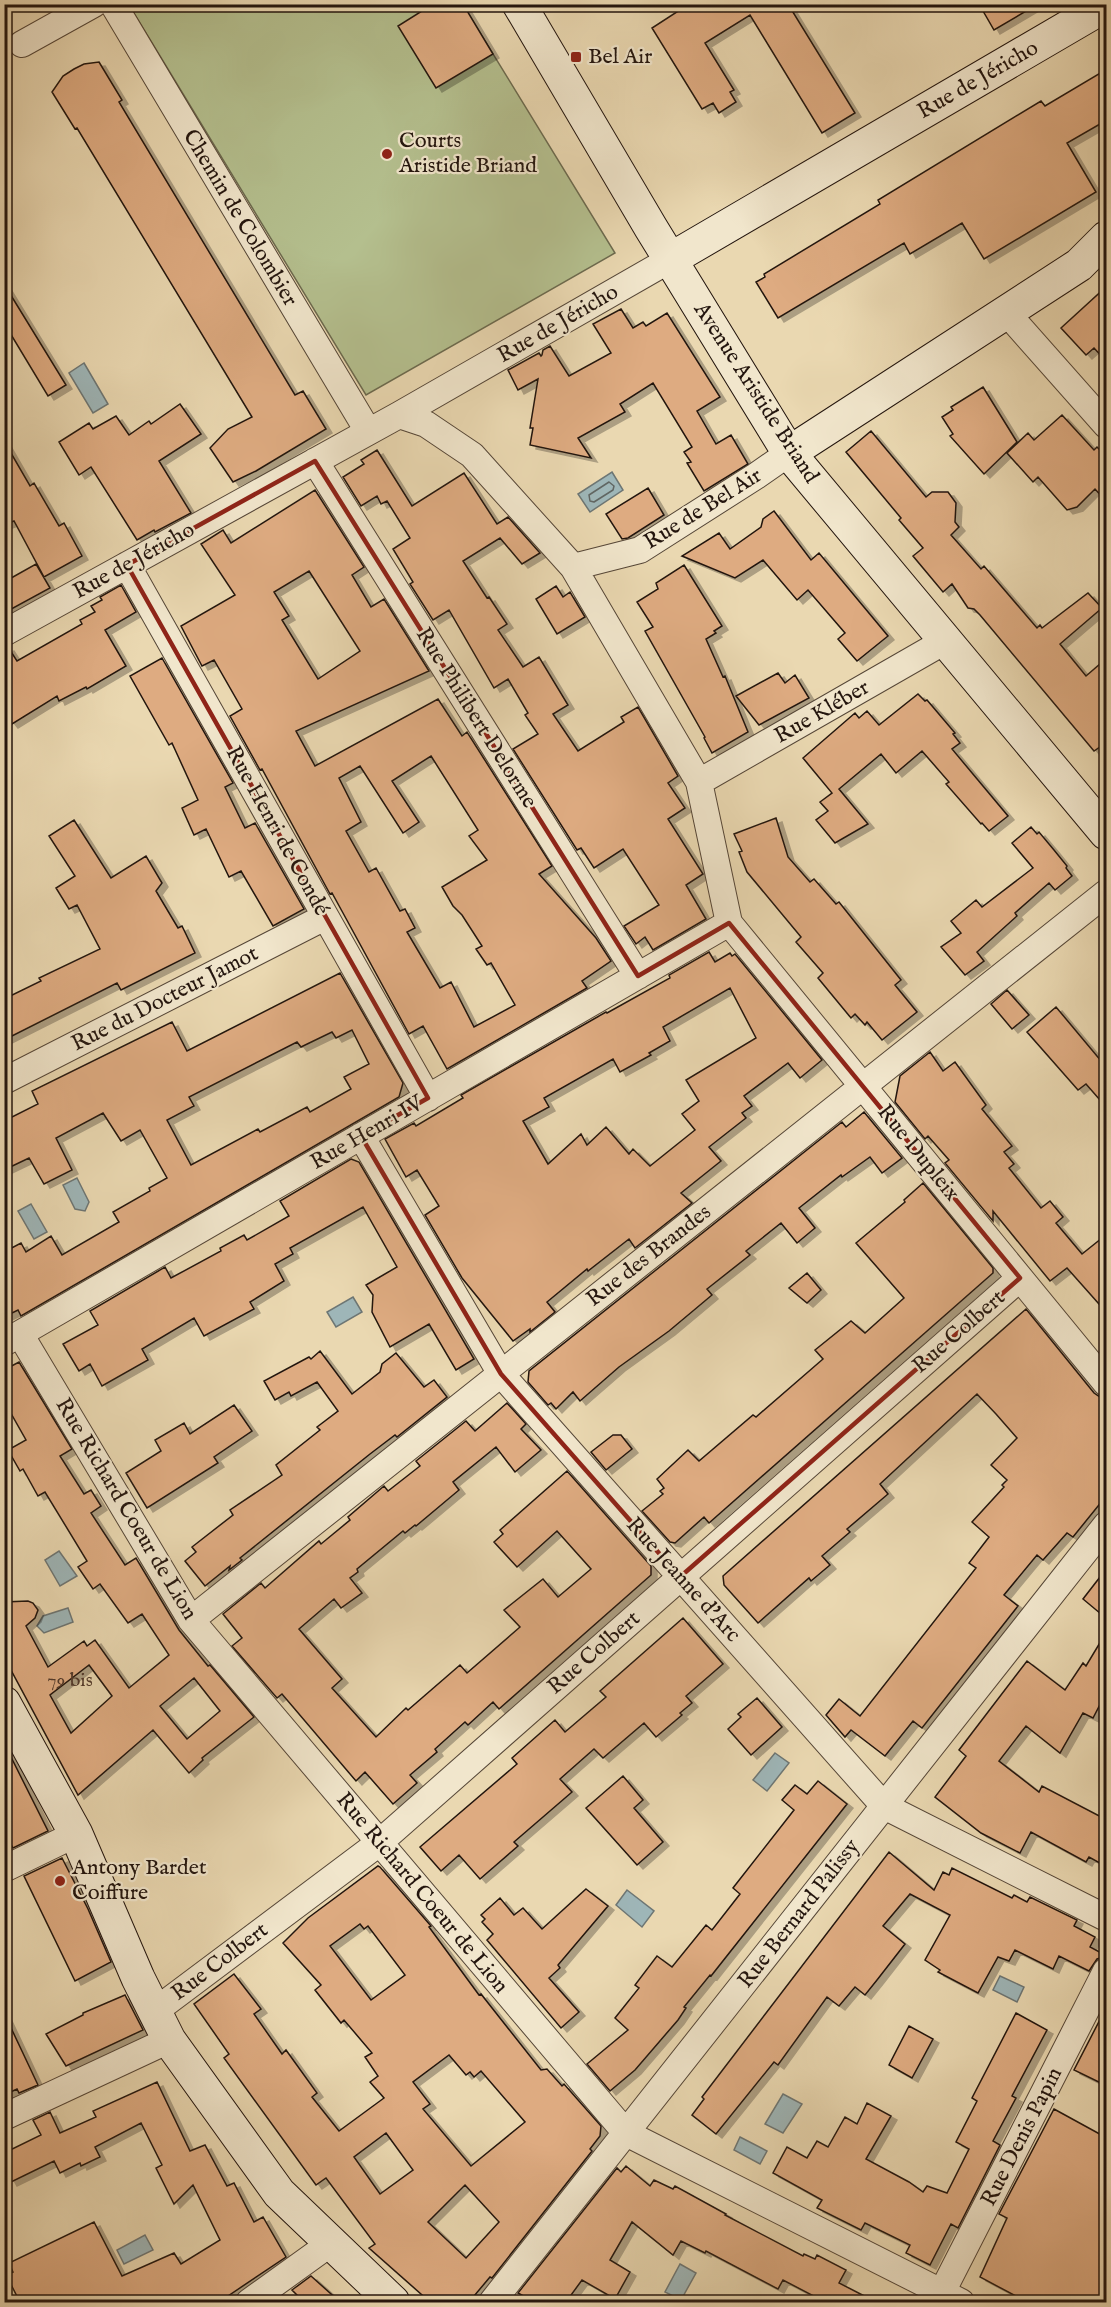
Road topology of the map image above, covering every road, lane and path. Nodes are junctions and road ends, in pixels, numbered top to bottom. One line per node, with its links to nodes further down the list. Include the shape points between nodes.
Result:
1 (94, 4): 5 (street)
2 (113, 4): 11 (street, Chemin de Colombier)
3 (519, 4): 7 (street, Avenue Aristide Briand)
4 (1107, 5): 7 (street, Rue de Jéricho)
5 (22, 44)
6 (1107, 238): 8 (street, Rue de Bel Air, via 1079,265)
7 (670, 260): 9 (street, Rue de Jéricho); 12 (street, Avenue Aristide Briand)
8 (1006, 312): 10 (street); 12 (street, Rue de Bel Air)
9 (399, 415): 11 (street, Rue de Jéricho); 15 (street, via 426,424 472,455)
10 (1107, 425)
11 (368, 431): 13 (street, Rue de Jéricho)
12 (789, 453): 15 (street, Rue de Bel Air, via 640,550); 17 (street, Avenue Aristide Briand)
13 (315, 461): 14 (street, Rue de Jéricho); 23 (street, Rue Philibert Delorme)
14 (127, 565): 16 (street, Rue de Jéricho); 21 (street, Rue Henri de Condé)
15 (573, 567): 18 (street)
16 (4, 633)
17 (945, 641): 18 (street, Rue Kléber); 19 (street, Avenue Aristide Briand)
18 (699, 782): 22 (street)
19 (1107, 833)
20 (1107, 893): 25 (street, Rue des Brandes)
21 (325, 917): 24 (street, Rue du Docteur Jamot); 26 (street, Rue Henri de Condé)
22 (729, 923): 23 (street, Rue Henri IV); 25 (street, Rue Dupleix)
23 (638, 976): 26 (street, Rue Henri IV)
24 (4, 1081)
25 (863, 1086): 28 (street, Rue Dupleix); 30 (street, Rue des Brandes)
26 (428, 1098): 27 (street, Rue Henri IV)
27 (361, 1136): 29 (street, Rue Henri IV); 30 (street, Rue Jeanne d'Arc)
28 (1020, 1278): 31 (street, Rue Dupleix); 33 (street, Rue Colbert)
29 (12, 1338): 34 (street, Rue Richard Coeur de Lion)
30 (501, 1374): 33 (street, Rue Jeanne d'Arc); 34 (street, Rue des Brandes)
31 (1107, 1383)
32 (1107, 1525): 36 (street, Rue Bernard Palissy)
33 (680, 1577): 36 (street, Rue Jeanne d'Arc); 38 (street, Rue Colbert)
34 (191, 1620): 38 (street, Rue Richard Coeur de Lion)
35 (4, 1703): 37 (street)
36 (884, 1806): 40 (street, Rue Jeanne d'Arc); 45 (street, Rue Bernard Palissy)
37 (75, 1834): 39 (street); 42 (street)
38 (380, 1843): 42 (street, Rue Colbert); 45 (street, Rue Richard Coeur de Lion)
39 (4, 1869)
40 (1107, 1918)
41 (1107, 1971): 47 (street, Rue Denis Papin)
42 (155, 2011): 43 (street)
43 (169, 2040): 44 (street); 46 (street, via 279,2193)
44 (4, 2117)
45 (626, 2133): 47 (street, Rue Richard Coeur de Lion); 50 (street, Rue Bernard Palissy)
46 (331, 2243): 48 (street); 49 (street)
47 (947, 2299)
48 (249, 2302)
49 (393, 2302)
50 (492, 2302)

